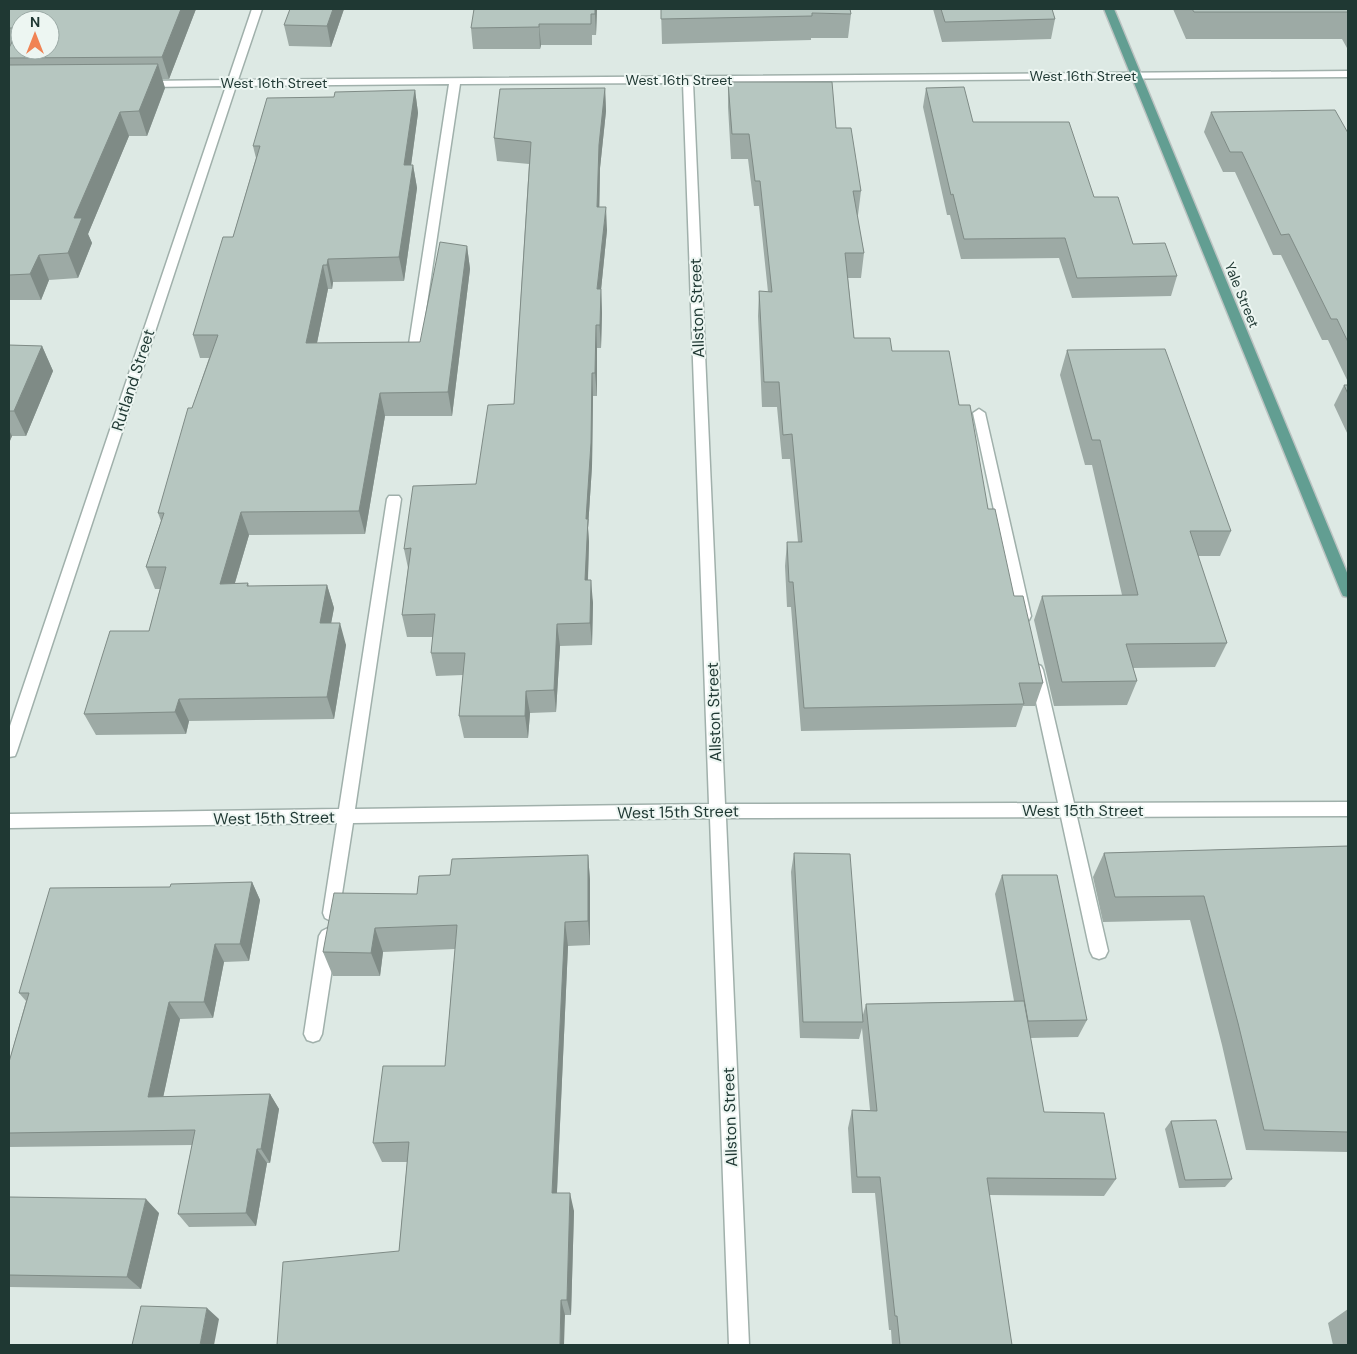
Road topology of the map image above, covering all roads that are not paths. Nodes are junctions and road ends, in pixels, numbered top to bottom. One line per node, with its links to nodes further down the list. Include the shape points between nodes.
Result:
1 (257, 9): 7 (street, Rutland Street)
2 (1109, 9): 4 (main road, Yale Street)
3 (1348, 74): 4 (street, West 16th Street)
4 (1136, 76): 5 (street, West 16th Street); 12 (main road, Yale Street)
5 (688, 80): 6 (street, West 16th Street); 18 (street, Allston Street)
6 (455, 81): 7 (street, West 16th Street); 9 (street)
7 (232, 83): 8 (street, West 16th Street); 15 (street, Rutland Street)
8 (135, 84)
9 (413, 357)
10 (979, 413): 13 (street)
11 (394, 499): 19 (street)
12 (1348, 592)
13 (1027, 626)
14 (1033, 655): 16 (street)
15 (9, 751)
16 (1068, 810): 17 (street, West 15th Street); 18 (street, West 15th Street); 21 (street)
17 (1348, 810)
18 (718, 811): 19 (street, West 15th Street); 23 (street, Allston Street)
19 (346, 816): 20 (street, West 15th Street); 22 (street)
20 (9, 821)
21 (1099, 951)
22 (313, 1034)
23 (739, 1345)

